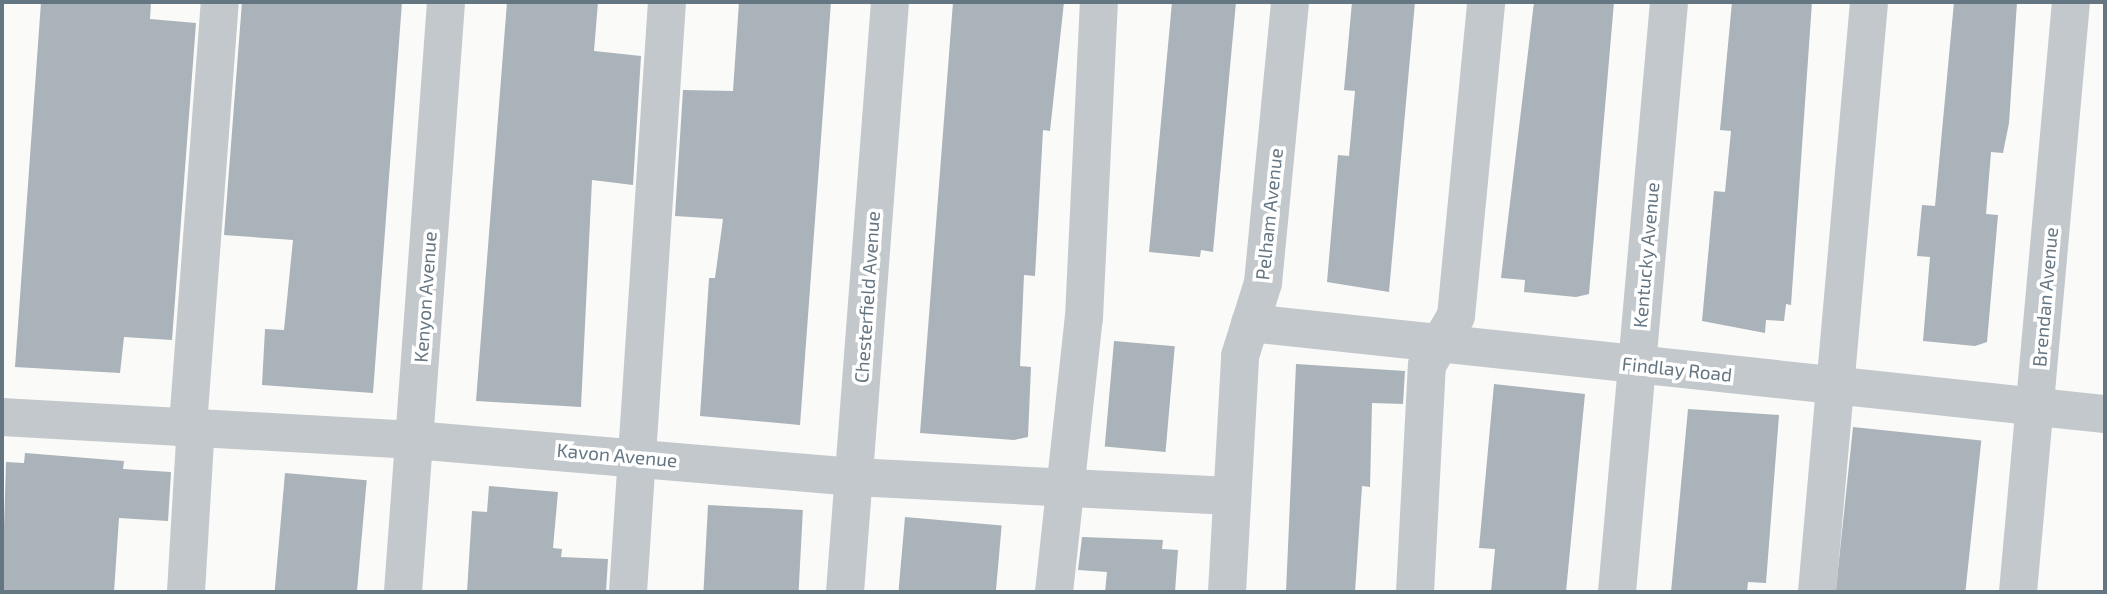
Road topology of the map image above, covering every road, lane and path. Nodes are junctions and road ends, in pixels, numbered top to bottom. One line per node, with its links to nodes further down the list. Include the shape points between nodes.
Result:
1 (220, 2): 18 (street)
2 (446, 2): 19 (street, Kenyon Avenue)
3 (667, 2): 20 (street)
4 (890, 2): 21 (street, Chesterfield Avenue)
5 (1099, 2): 22 (street, via 1084,318)
6 (1290, 2): 11 (street, Pelham Avenue, via 1263,284)
7 (1486, 2): 12 (street, via 1456,316)
8 (1669, 2): 13 (street, Kentucky Avenue)
9 (1869, 2): 14 (street)
10 (2071, 2): 15 (street, Brendan Avenue)
11 (1250, 323): 12 (street, Findlay Road); 23 (street, Pelham Avenue, via 1240,356)
12 (1440, 342): 13 (street, Findlay Road); 30 (street, via 1427,365)
13 (1635, 364): 14 (street, Findlay Road); 31 (street, Kentucky Avenue)
14 (1832, 386): 15 (street, Findlay Road); 32 (street)
15 (2035, 406): 16 (street, Findlay Road); 33 (street, Brendan Avenue)
16 (2105, 414)
17 (2, 417): 18 (street, Kavon Avenue)
18 (188, 425): 19 (street, Kavon Avenue); 24 (street, via 195,441)
19 (414, 440): 20 (street, Kavon Avenue); 25 (street, Kenyon Avenue)
20 (637, 456): 21 (street, Kavon Avenue); 26 (street)
21 (854, 477): 22 (street, Kavon Avenue); 27 (street, Chesterfield Avenue)
22 (1063, 486): 23 (street, Kavon Avenue); 28 (street)
23 (1231, 496): 29 (street, Pelham Avenue)
24 (186, 592)
25 (402, 592)
26 (628, 592)
27 (845, 592)
28 (1054, 592)
29 (1227, 592)
30 (1415, 592)
31 (1617, 592)
32 (1817, 592)
33 (2018, 592)

